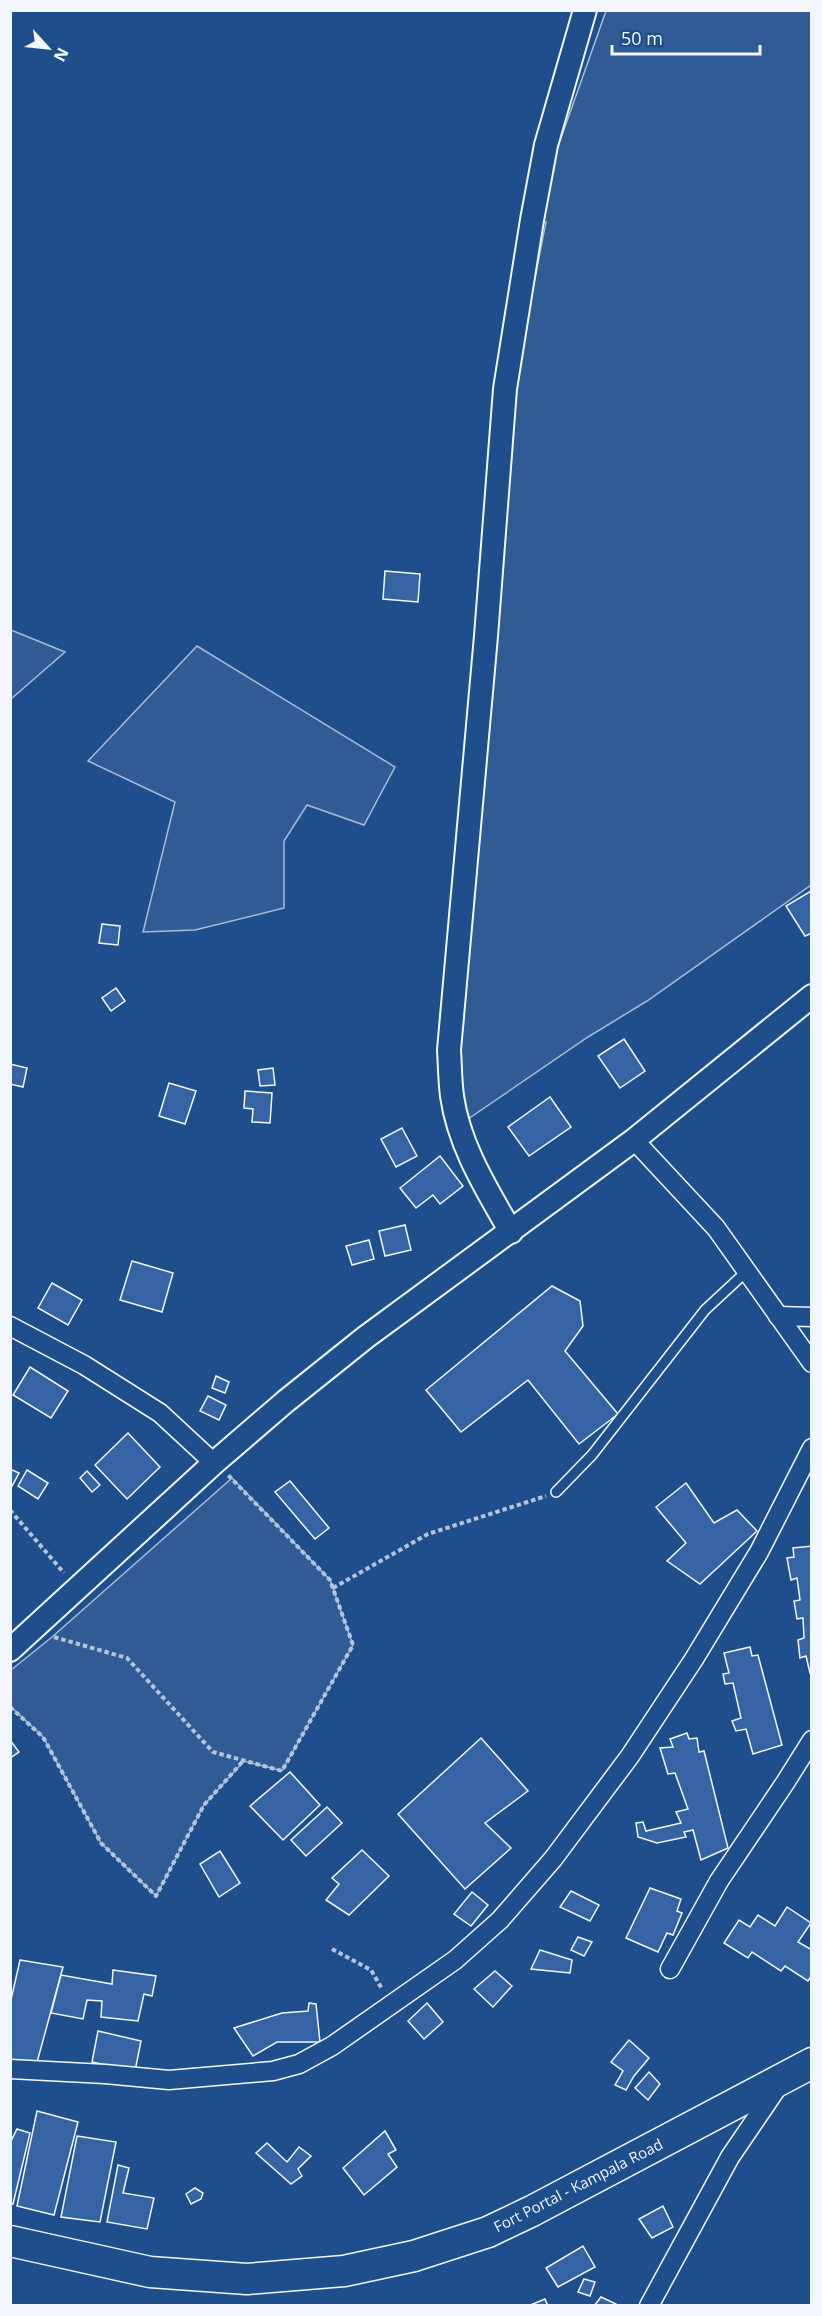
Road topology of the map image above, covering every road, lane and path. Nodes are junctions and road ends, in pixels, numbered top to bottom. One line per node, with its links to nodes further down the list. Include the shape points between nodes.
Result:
1 (585, 10): 4 (street, via 546,145 505,389 449,1050 452,1098 462,1134 476,1170)
2 (812, 996): 3 (street)
3 (634, 1140): 4 (street); 5 (street, via 716,1228)
4 (511, 1232): 11 (street, via 366,1337)
5 (748, 1270): 6 (street); 12 (lane, via 705,1310 610,1432)
6 (778, 1316): 7 (street); 9 (street)
7 (812, 1317)
8 (10, 1326): 11 (street, via 84,1365 160,1413)
9 (812, 1363)
10 (812, 1448): 23 (street, via 747,1571 649,1727 590,1811 500,1920 455,1960)
11 (213, 1463): 14 (path, via 330,1580); 15 (street)
12 (556, 1492): 14 (path, via 428,1534)
13 (10, 1510): 15 (path)
14 (333, 1588): 20 (path, via 353,1645 282,1771)
15 (78, 1589): 16 (street)
16 (33, 1630): 17 (street); 20 (path, via 127,1658 213,1752)
17 (10, 1650)
18 (10, 1707): 20 (path, via 44,1737 101,1843 156,1896 204,1805)
19 (812, 1740): 22 (street, via 719,1881)
20 (244, 1760)
21 (332, 1949): 23 (path, via 371,1970)
22 (670, 1969)
23 (390, 2006): 25 (street, via 332,2046 299,2064 273,2071 169,2080)
24 (812, 2062): 26 (highway, Fort Portal - Kampala Road)
25 (10, 2069)
26 (785, 2077): 27 (highway, Fort Portal - Kampala Road, via 488,2232 402,2259 344,2271 247,2278 150,2271); 28 (street, via 730,2157)
27 (10, 2241)
28 (649, 2306)

